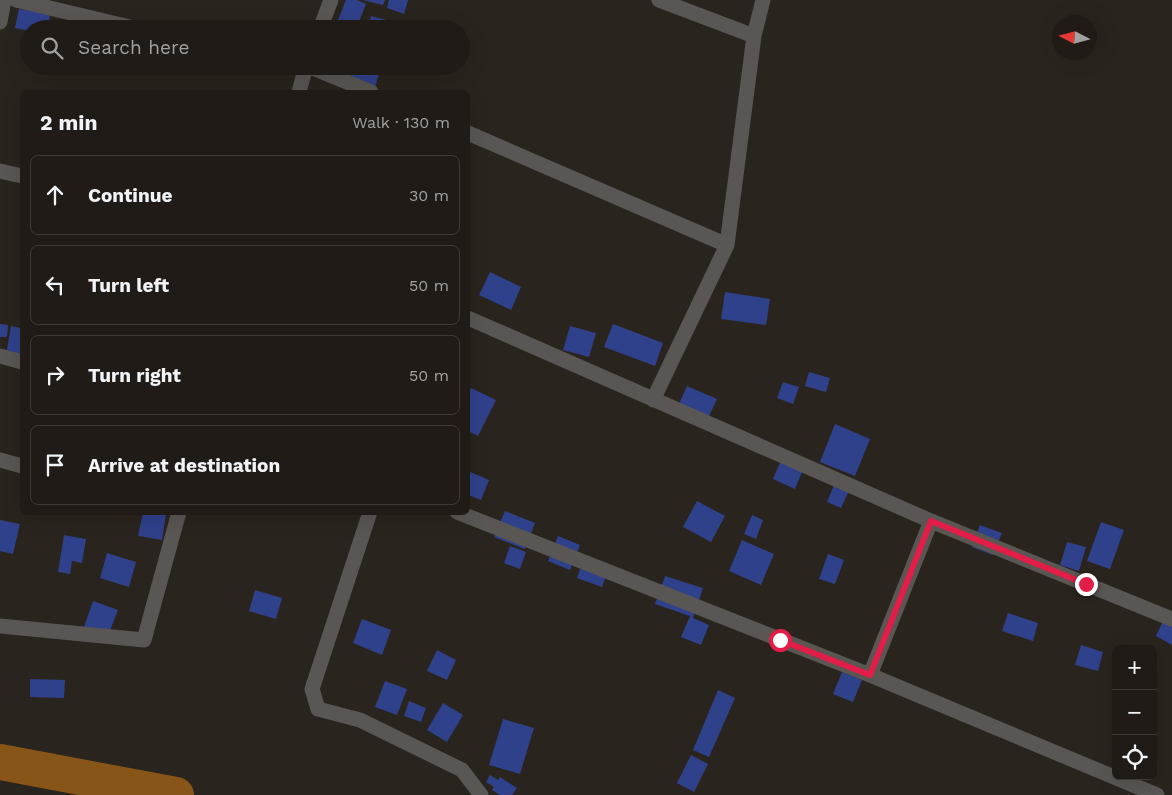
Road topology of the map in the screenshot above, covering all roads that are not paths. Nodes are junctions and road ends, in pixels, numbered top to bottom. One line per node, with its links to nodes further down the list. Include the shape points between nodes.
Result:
1 (4, 0): 8 (street)
2 (16, 0): 6 (street)
3 (331, 0): 7 (street)
4 (659, 0): 9 (street)
5 (763, 0): 9 (street)
6 (100, 20)
7 (323, 20)
8 (0, 22)
9 (754, 36): 17 (street)
10 (304, 75): 12 (street)
11 (329, 75): 13 (street)
12 (300, 90)
13 (366, 90)
14 (470, 134): 17 (street)
15 (0, 171): 16 (street)
16 (20, 176)
17 (727, 245): 21 (street)
18 (470, 319): 21 (street)
19 (0, 356): 20 (street)
20 (20, 361)
21 (653, 400): 27 (street)
22 (0, 460): 23 (street)
23 (20, 465)
24 (178, 515): 29 (street, via 144,640)
25 (369, 515): 31 (street, via 312,689 318,709 360,720 462,770)
26 (465, 515): 30 (street)
27 (931, 521): 28 (street); 30 (street)
28 (1172, 619)
29 (0, 626)
30 (870, 675): 32 (street)
31 (481, 795)
32 (1157, 795)

